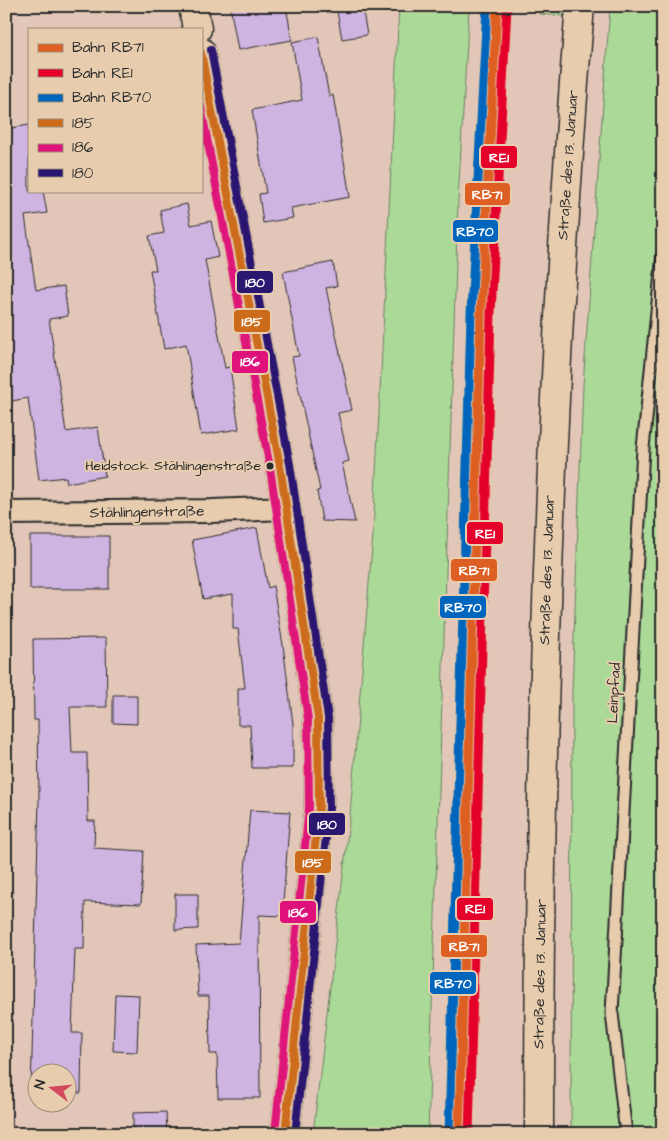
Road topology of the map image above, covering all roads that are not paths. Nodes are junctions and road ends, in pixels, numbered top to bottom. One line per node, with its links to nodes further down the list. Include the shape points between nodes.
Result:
1 (192, 6): 3 (street)
2 (580, 6): 9 (street, Straße des 13. Januar, via 564,213 546,568)
3 (197, 28)
4 (202, 57): 6 (street)
5 (663, 254): 10 (lane, Leinpfad, via 643,448 612,1013)
6 (287, 508): 7 (street, Stählingenstraße); 8 (street, via 318,718 318,807)
7 (6, 514)
8 (285, 1134)
9 (539, 1134)
10 (626, 1134)

